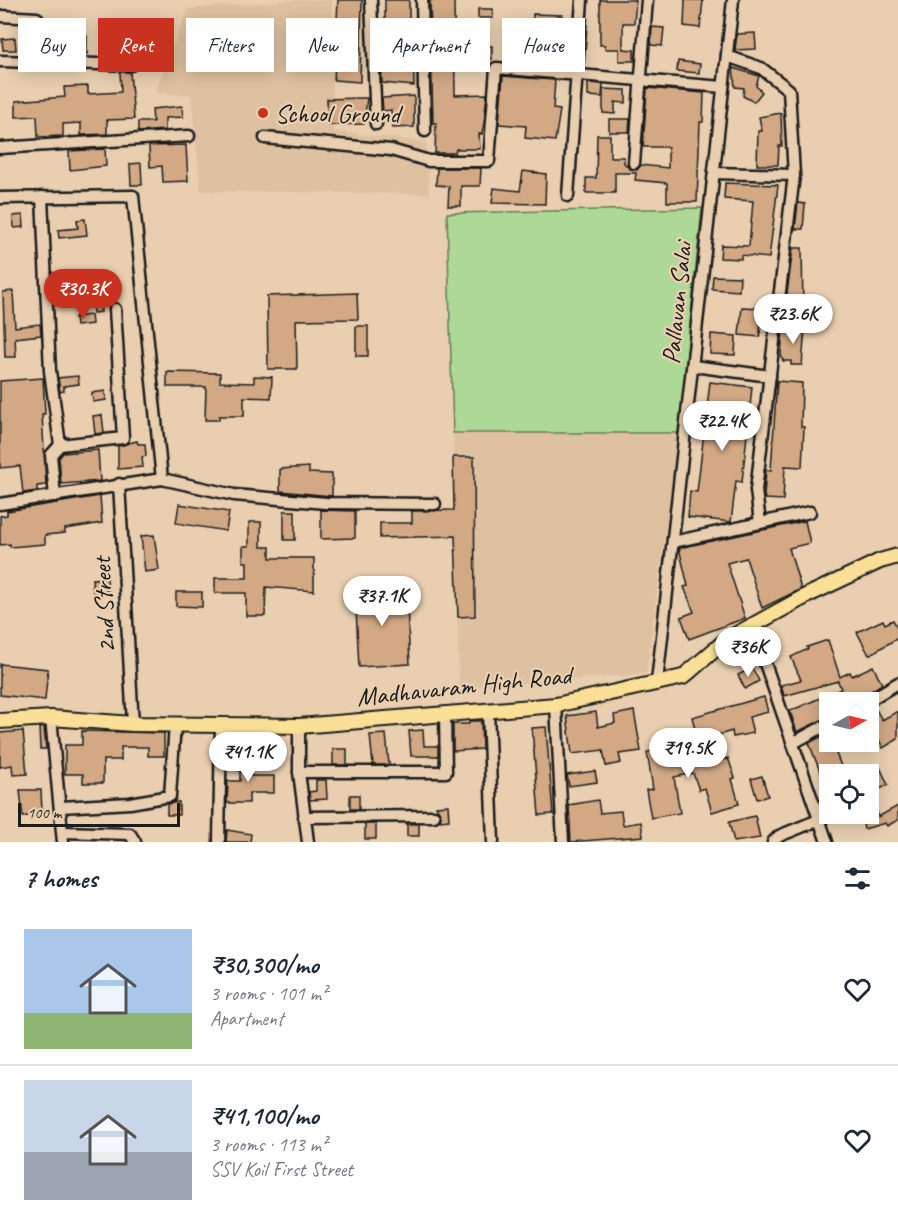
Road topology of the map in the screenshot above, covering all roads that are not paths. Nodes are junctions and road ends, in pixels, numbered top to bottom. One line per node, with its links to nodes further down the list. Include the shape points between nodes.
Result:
1 (371, 0): 14 (street)
2 (422, 0): 15 (street)
3 (582, 0): 11 (street)
4 (647, 0): 12 (street)
5 (734, 0): 8 (street, Pallavan Salai)
6 (0, 16): 7 (street)
7 (37, 18)
8 (727, 56): 13 (street, Pallavan Salai); 21 (street, via 761,68 789,90)
9 (0, 61): 10 (street)
10 (98, 64)
11 (576, 73): 12 (street); 17 (street, via 496,68 489,161 429,161 391,150); 22 (street)
12 (640, 78): 13 (street); 19 (street)
13 (723, 87): 20 (street, Pallavan Salai)
14 (376, 124)
15 (425, 131)
16 (189, 136): 18 (street)
17 (265, 138)
18 (0, 147)
19 (634, 163)
20 (714, 173): 21 (street); 26 (street, Pallavan Salai)
21 (794, 175): 27 (street)
22 (568, 196)
23 (42, 197): 24 (street); 28 (street, via 50,370); 29 (street, via 133,196)
24 (0, 198)
25 (114, 309): 28 (street, via 123,438)
26 (693, 366): 27 (street); 36 (street, Pallavan Salai)
27 (770, 376): 35 (street, via 756,490)
28 (60, 445): 31 (street, via 51,455)
29 (162, 478): 30 (street); 33 (street, via 234,495 326,503)
30 (119, 484): 31 (street); 47 (street, 2nd Street)
31 (55, 496): 32 (street)
32 (0, 504)
33 (435, 504)
34 (810, 512): 35 (street)
35 (760, 523): 36 (street)
36 (673, 542): 39 (street, Pallavan Salai)
37 (898, 556): 39 (main road, Madhavaram High Road, via 808,595 726,640 683,676)
38 (759, 646): 52 (street)
39 (657, 682): 42 (main road, Madhavaram High Road)
40 (898, 683): 41 (street)
41 (879, 694)
42 (556, 705): 43 (main road, Madhavaram High Road); 65 (street)
43 (488, 710): 44 (main road, Madhavaram High Road); 64 (street)
44 (445, 714): 50 (main road, Madhavaram High Road); 53 (street, via 446,772)
45 (51, 718): 46 (main road, Madhavaram High Road); 47 (main road, Madhavaram High Road); 54 (street)
46 (0, 721)
47 (133, 724): 48 (main road, Madhavaram High Road)
48 (175, 724): 49 (main road, Madhavaram High Road); 54 (street, via 170,796)
49 (220, 724): 50 (main road, Madhavaram High Road); 62 (street)
50 (299, 726): 53 (street)
51 (819, 729): 52 (street)
52 (793, 743): 55 (street)
53 (299, 772): 57 (street)
54 (61, 807): 60 (street)
55 (819, 814)
56 (434, 816): 57 (street)
57 (304, 817): 63 (street)
58 (819, 820): 66 (street, via 778,836)
59 (822, 824): 67 (street)
60 (63, 837): 61 (street, via 130,834)
61 (135, 842)
62 (219, 842)
63 (308, 842)
64 (493, 842)
65 (563, 842)
66 (774, 842)
67 (827, 842)

